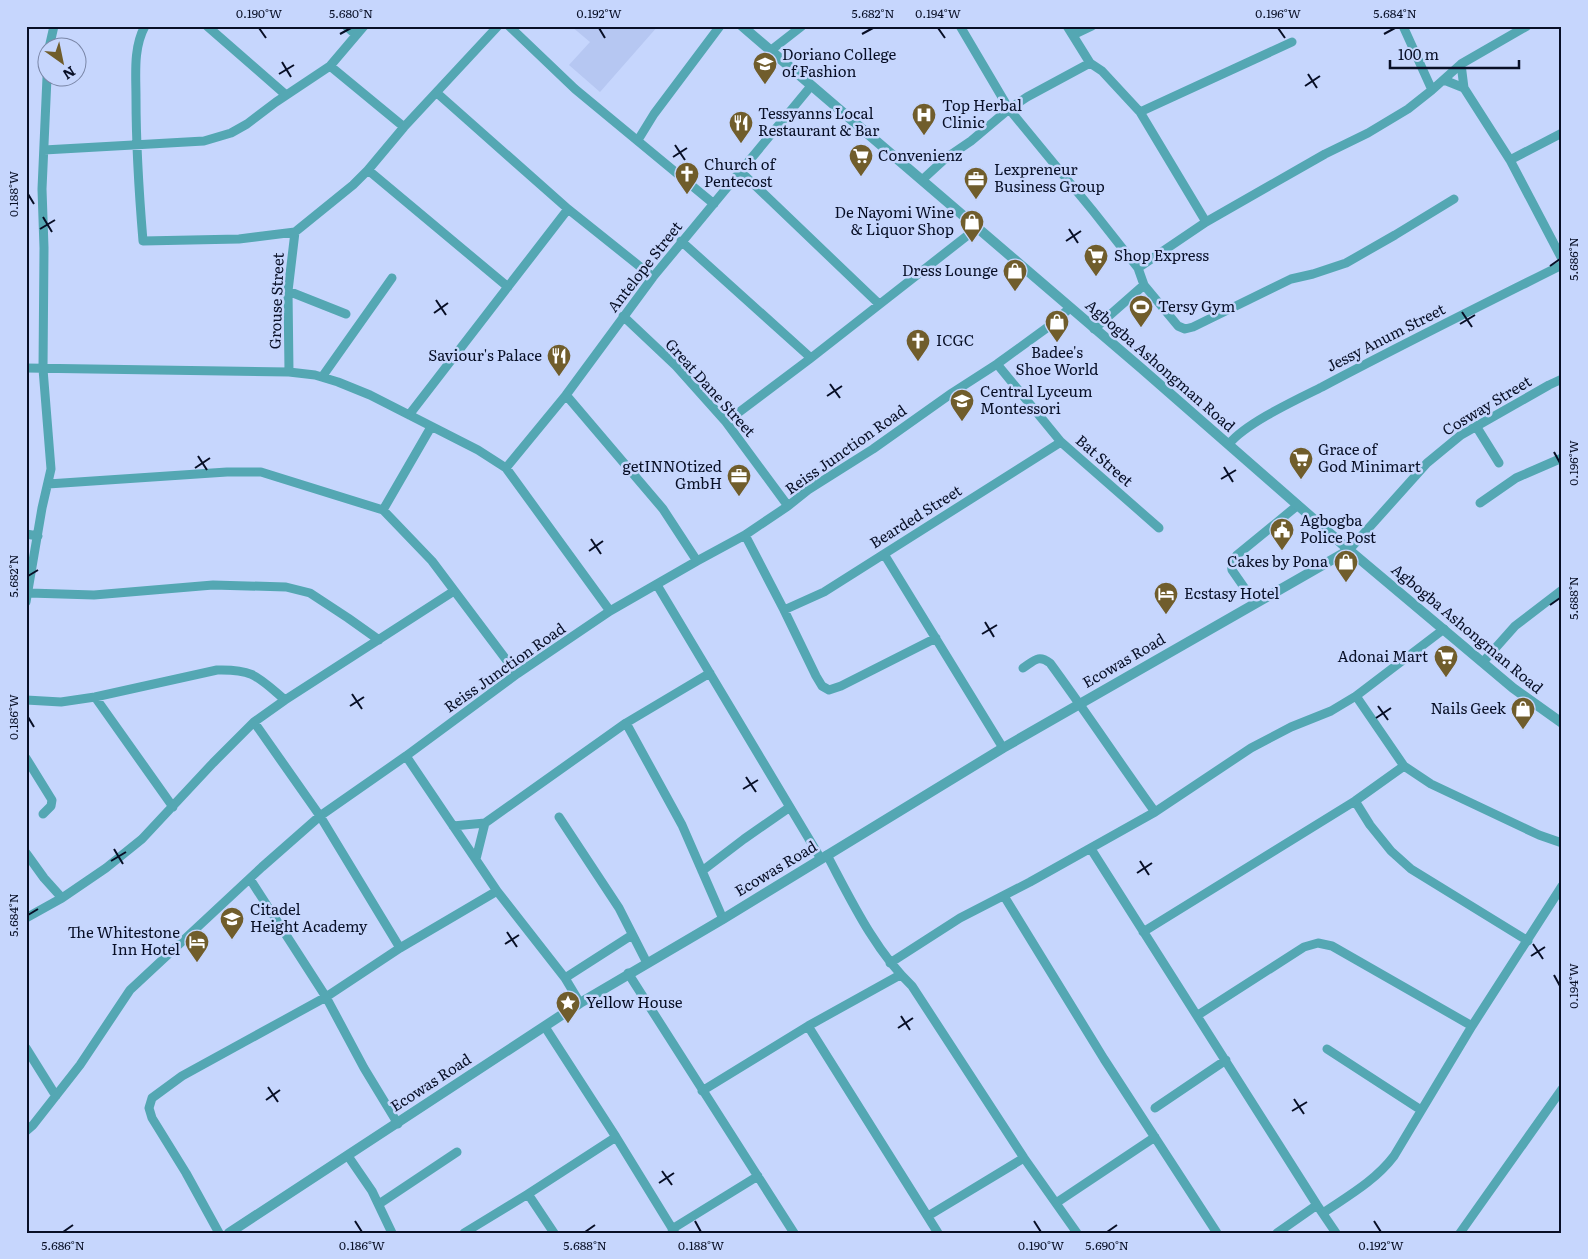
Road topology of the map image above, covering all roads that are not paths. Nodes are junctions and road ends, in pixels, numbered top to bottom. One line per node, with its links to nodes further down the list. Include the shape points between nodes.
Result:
1 (144, 26): 34 (street, via 136,59)
2 (207, 26): 28 (street)
3 (346, 26): 15 (street)
4 (364, 26): 15 (street)
5 (498, 26): 27 (street)
6 (509, 26): 33 (street, via 574,90)
7 (720, 26): 33 (street)
8 (742, 26): 18 (street, Agbogba Ashongman Road)
9 (802, 26): 18 (street)
10 (960, 26): 29 (street)
11 (1067, 26): 16 (street)
12 (1092, 26): 16 (street)
13 (1403, 26): 26 (street)
14 (1527, 26): 20 (street)
15 (356, 35): 21 (street)
16 (1073, 35): 19 (street)
17 (1292, 42): 30 (street)
18 (770, 51): 23 (street, Agbogba Ashongman Road)
19 (1090, 63): 29 (street); 30 (street, via 1102,71)
20 (1461, 64): 22 (street); 25 (street)
21 (330, 66): 28 (street); 31 (street)
22 (1444, 80): 25 (street); 26 (street)
23 (811, 86): 38 (street, Antelope Street); 39 (street, Agbogba Ashongman Road)
24 (47, 88): 35 (street)
25 (1464, 88): 36 (street)
26 (1432, 90): 43 (street, via 1368,133)
27 (437, 93): 31 (street); 42 (street)
28 (286, 94): 34 (street, via 231,133 204,141)
29 (1009, 109): 39 (street); 49 (street)
30 (1140, 112): 43 (street)
31 (404, 127): 37 (street)
32 (1562, 133): 36 (street)
33 (638, 140): 41 (street)
34 (136, 144): 35 (street); 45 (street, via 143,241 240,239)
35 (44, 150): 63 (street)
36 (1510, 160): 47 (street)
37 (368, 170): 45 (street, via 354,185); 53 (street)
38 (741, 172): 41 (street, Antelope Street); 55 (street)
39 (922, 180): 44 (street, Agbogba Ashongman Road)
40 (1454, 199): 52 (street, via 1346,263 1291,279 1193,327 1184,329 1178,326)
41 (714, 204): 46 (street, Antelope Street)
42 (568, 209): 50 (street); 53 (street)
43 (1206, 222): 49 (street)
44 (977, 228): 55 (street); 56 (street, Agbogba Ashongman Road)
45 (294, 232): 54 (street, Grouse Street)
46 (681, 241): 50 (street, Antelope Street); 60 (street)
47 (1562, 259)
48 (1562, 265): 73 (street, Jessy Anum Street, via 1294,402 1241,432)
49 (1138, 268): 52 (street)
50 (653, 277): 58 (street, Antelope Street)
51 (392, 278): 65 (street)
52 (1144, 285): 59 (street)
53 (508, 287): 68 (street)
54 (288, 291): 57 (street); 64 (street, Grouse Street)
55 (879, 304): 60 (street)
56 (1070, 308): 59 (street, Agbogba Ashongman Road); 61 (street, Reiss Junction Road)
57 (346, 314)
58 (623, 316): 67 (street, Antelope Street); 69 (street, Great Dane Street, via 676,366)
59 (1094, 329): 73 (street, Agbogba Ashongman Road)
60 (811, 358): 69 (street)
61 (997, 364): 72 (street, Bat Street); 80 (street, Reiss Junction Road)
62 (26, 368): 63 (street)
63 (43, 369): 64 (street); 77 (street, via 51,469)
64 (289, 372): 65 (street)
65 (322, 377): 68 (street, via 370,395)
66 (1562, 379): 70 (street, Cosway Street)
67 (566, 395): 76 (street, Antelope Street); 88 (street, via 663,509)
68 (409, 415): 71 (street)
69 (726, 422): 80 (street, Great Dane Street)
70 (1476, 426): 75 (street); 86 (street, Cosway Street, via 1427,463)
71 (431, 427): 76 (street); 81 (street)
72 (1060, 442): 82 (street, Bat Street); 87 (street, Bearded Street)
73 (1229, 444): 79 (street, Agbogba Ashongman Road)
74 (1562, 458): 78 (street, via 1516,478)
75 (1498, 463)
76 (506, 468): 96 (street)
77 (48, 484): 81 (street, via 261,472); 84 (street)
78 (1480, 503)
79 (1298, 505): 86 (street, Agbogba Ashongman Road); 94 (street, via 1231,562 1232,570)
80 (788, 506): 85 (street, Reiss Junction Road)
81 (383, 510): 91 (street, via 432,561)
82 (1158, 528)
83 (26, 534): 84 (street)
84 (38, 536): 92 (street)
85 (745, 536): 88 (street, Reiss Junction Road); 95 (street)
86 (1349, 550): 94 (street, Ecowas Road); 97 (street, Agbogba Ashongman Road)
87 (884, 554): 95 (street, Bearded Street, via 824,592); 98 (street)
88 (696, 561): 89 (street, Reiss Junction Road)
89 (657, 585): 96 (street, Reiss Junction Road); 102 (street)
90 (1562, 590): 100 (street, via 1515,626)
91 (454, 591): 99 (street); 103 (street)
92 (29, 593): 93 (street); 99 (street, via 94,595 213,585 286,587 310,593)
93 (26, 602)
94 (1255, 603): 108 (street, Ecowas Road)
95 (784, 610): 98 (street, via 816,676 829,690)
96 (610, 611): 103 (street, Reiss Junction Road)
97 (1444, 629): 100 (street, Agbogba Ashongman Road); 104 (street)
98 (936, 638): 112 (street)
99 (379, 640): 107 (street)
100 (1483, 662): 109 (street, Agbogba Ashongman Road, via 1527,700)
101 (1023, 668): 108 (street, via 1044,658)
102 (710, 672): 111 (street); 118 (street)
103 (517, 674): 113 (street, Reiss Junction Road)
104 (1356, 696): 115 (street); 119 (street, via 1251,748)
105 (95, 697): 106 (street, via 61,702); 107 (street, via 217,670 236,669 255,675); 117 (street)
106 (26, 700)
107 (285, 700): 110 (street)
108 (1080, 704): 112 (street, Ecowas Road); 119 (street)
109 (1561, 721)
110 (254, 722): 117 (street); 121 (street)
111 (626, 723): 123 (street); 130 (street, via 682,825)
112 (1002, 748): 128 (street, Ecowas Road)
113 (406, 756): 121 (street, Reiss Junction Road); 124 (street)
114 (26, 758): 120 (street, via 52,800)
115 (1404, 766): 116 (street); 125 (street, via 1431,784)
116 (1355, 801): 138 (street); 140 (street, via 1391,851 1411,869)
117 (173, 807): 135 (street, via 128,851)
118 (790, 807): 128 (street); 130 (street)
119 (1155, 812): 126 (street)
120 (43, 814)
121 (320, 816): 131 (street, Reiss Junction Road); 141 (street)
122 (559, 817): 139 (street, via 619,908)
123 (485, 823): 124 (street); 129 (street)
124 (453, 826): 129 (street)
125 (1562, 843)
126 (1091, 849): 134 (street); 138 (street)
127 (26, 853): 135 (street)
128 (824, 857): 137 (street, Ecowas Road); 143 (street)
129 (476, 859): 133 (street)
130 (702, 871): 137 (street)
131 (250, 879): 147 (street); 158 (street, Reiss Junction Road, via 130,990)
132 (1562, 886): 140 (street)
133 (497, 891): 141 (street); 146 (street)
134 (1004, 896): 143 (street, via 960,918); 164 (street)
135 (62, 898): 136 (street)
136 (26, 918)
137 (723, 919): 142 (street, Ecowas Road)
138 (1143, 932): 149 (street)
139 (632, 935): 142 (street); 146 (street)
140 (1528, 941): 151 (street)
141 (400, 948): 147 (street)
142 (647, 963): 144 (street, Ecowas Road)
143 (890, 963): 145 (street)
144 (628, 974): 148 (street, Ecowas Road); 156 (street)
145 (900, 975): 150 (street); 167 (street, via 912,986)
146 (565, 978): 148 (street)
147 (326, 997): 161 (street); 175 (street, via 182,1076 152,1098 149,1108 152,1118)
148 (580, 1003): 152 (street, Ecowas Road)
149 (1198, 1015): 151 (street, via 1304,946 1318,943 1332,946); 155 (street)
150 (808, 1026): 156 (street); 173 (street)
151 (1472, 1026): 160 (street)
152 (545, 1027): 161 (street, Ecowas Road); 163 (street)
153 (26, 1048): 158 (street)
154 (1327, 1049): 160 (street)
155 (1226, 1060): 159 (street); 172 (street)
156 (702, 1091): 168 (street)
157 (1561, 1091): 186 (street)
158 (56, 1096): 162 (street, Reiss Junction Road)
159 (1155, 1108)
160 (1421, 1110): 172 (street, via 1385,1168 1372,1180)
161 (398, 1124): 166 (street, Ecowas Road)
162 (26, 1131)
163 (616, 1136): 169 (street); 174 (street)
164 (1155, 1137): 170 (street); 183 (street)
165 (457, 1152): 171 (street)
166 (348, 1156): 171 (street); 176 (street, Ecowas Road)
167 (1024, 1158): 170 (street); 173 (street)
168 (758, 1176): 174 (street); 180 (street)
169 (528, 1194): 178 (street); 179 (street)
170 (1056, 1203): 182 (street)
171 (379, 1204): 177 (street)
172 (1320, 1209): 184 (street); 185 (street)
173 (928, 1216): 181 (street)
174 (673, 1231)
175 (219, 1233)
176 (229, 1233)
177 (392, 1233)
178 (464, 1233)
179 (554, 1233)
180 (794, 1233)
181 (938, 1233)
182 (1077, 1233)
183 (1217, 1233)
184 (1278, 1233)
185 (1336, 1233)
186 (1460, 1233)

